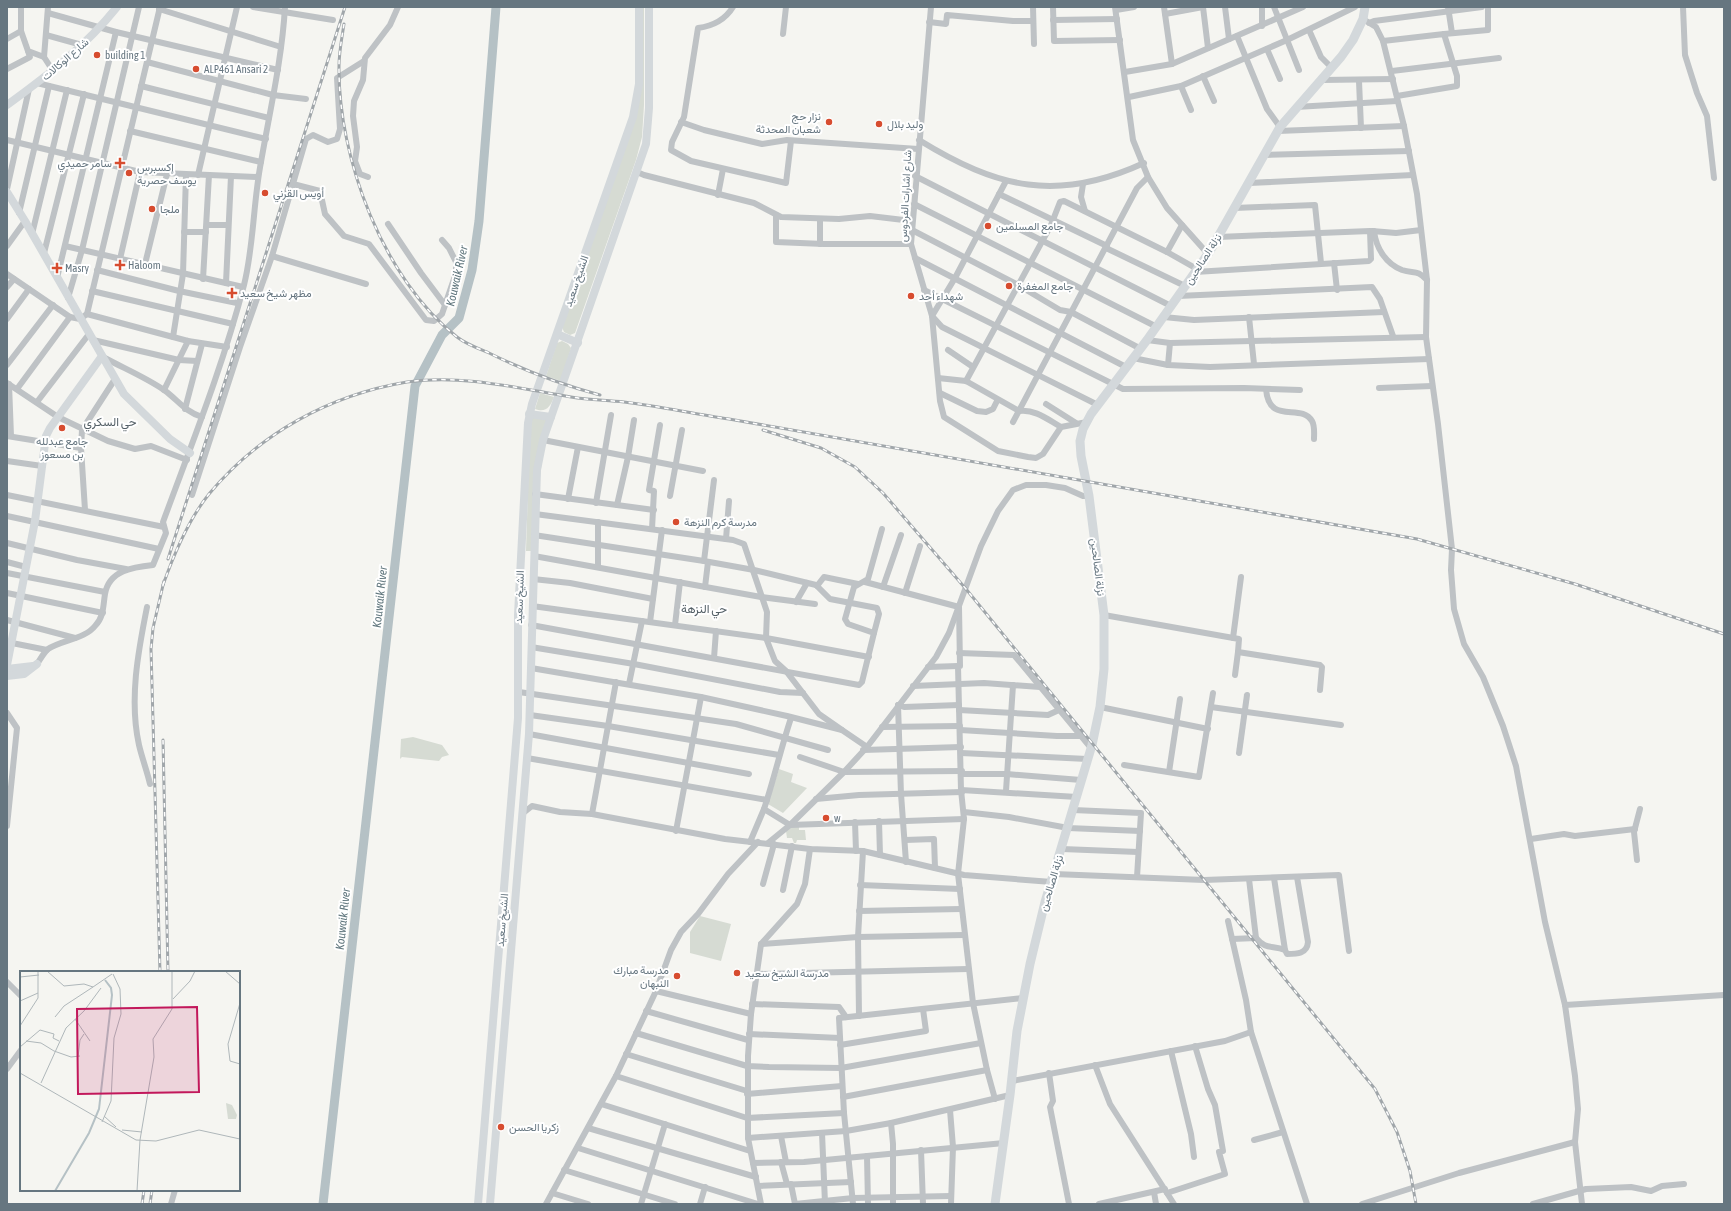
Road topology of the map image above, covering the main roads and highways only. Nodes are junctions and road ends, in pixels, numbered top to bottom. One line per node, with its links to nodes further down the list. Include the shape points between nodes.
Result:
1 (116, 7): 5 (main road, شارع الوكالات, via 100,28 53,71)
2 (638, 7): 7 (main road, الشيخ سعيد, via 639,84 633,117)
3 (649, 7): 8 (main road, الشيخ سعيد, via 649,108 646,144)
4 (1365, 7): 22 (main road, نزلة الصالحين, via 1366,21 1332,68 1279,129 1208,254 1141,349 1098,404 1083,429 1080,441 1104,615 1104,669 1100,707 1091,748 1037,932 1023,998)
5 (8, 103)
6 (8, 199): 9 (main road, via 25,221 68,298 84,316 91,337)
7 (557, 334): 8 (main road); 10 (main road, الشيخ سعيد)
8 (578, 343): 11 (main road, الشيخ سعيد)
9 (102, 356): 12 (main road, via 124,394); 13 (main road, via 50,428 44,443 30,548 21,596)
10 (530, 414): 11 (main road); 19 (main road, الشيخ سعيد, via 518,615 519,692)
11 (551, 417): 18 (main road, الشيخ سعيد, via 537,470 535,494 530,716)
12 (189, 456)
13 (11, 621): 14 (main road)
14 (9, 642): 15 (main road)
15 (7, 665)
16 (7, 668): 17 (main road, via 37,664 24,674)
17 (7, 676)
18 (522, 817): 19 (main road); 21 (main road, الشيخ سعيد)
19 (510, 820): 20 (main road, الشيخ سعيد)
20 (478, 1204)
21 (490, 1204)
22 (995, 1204)

